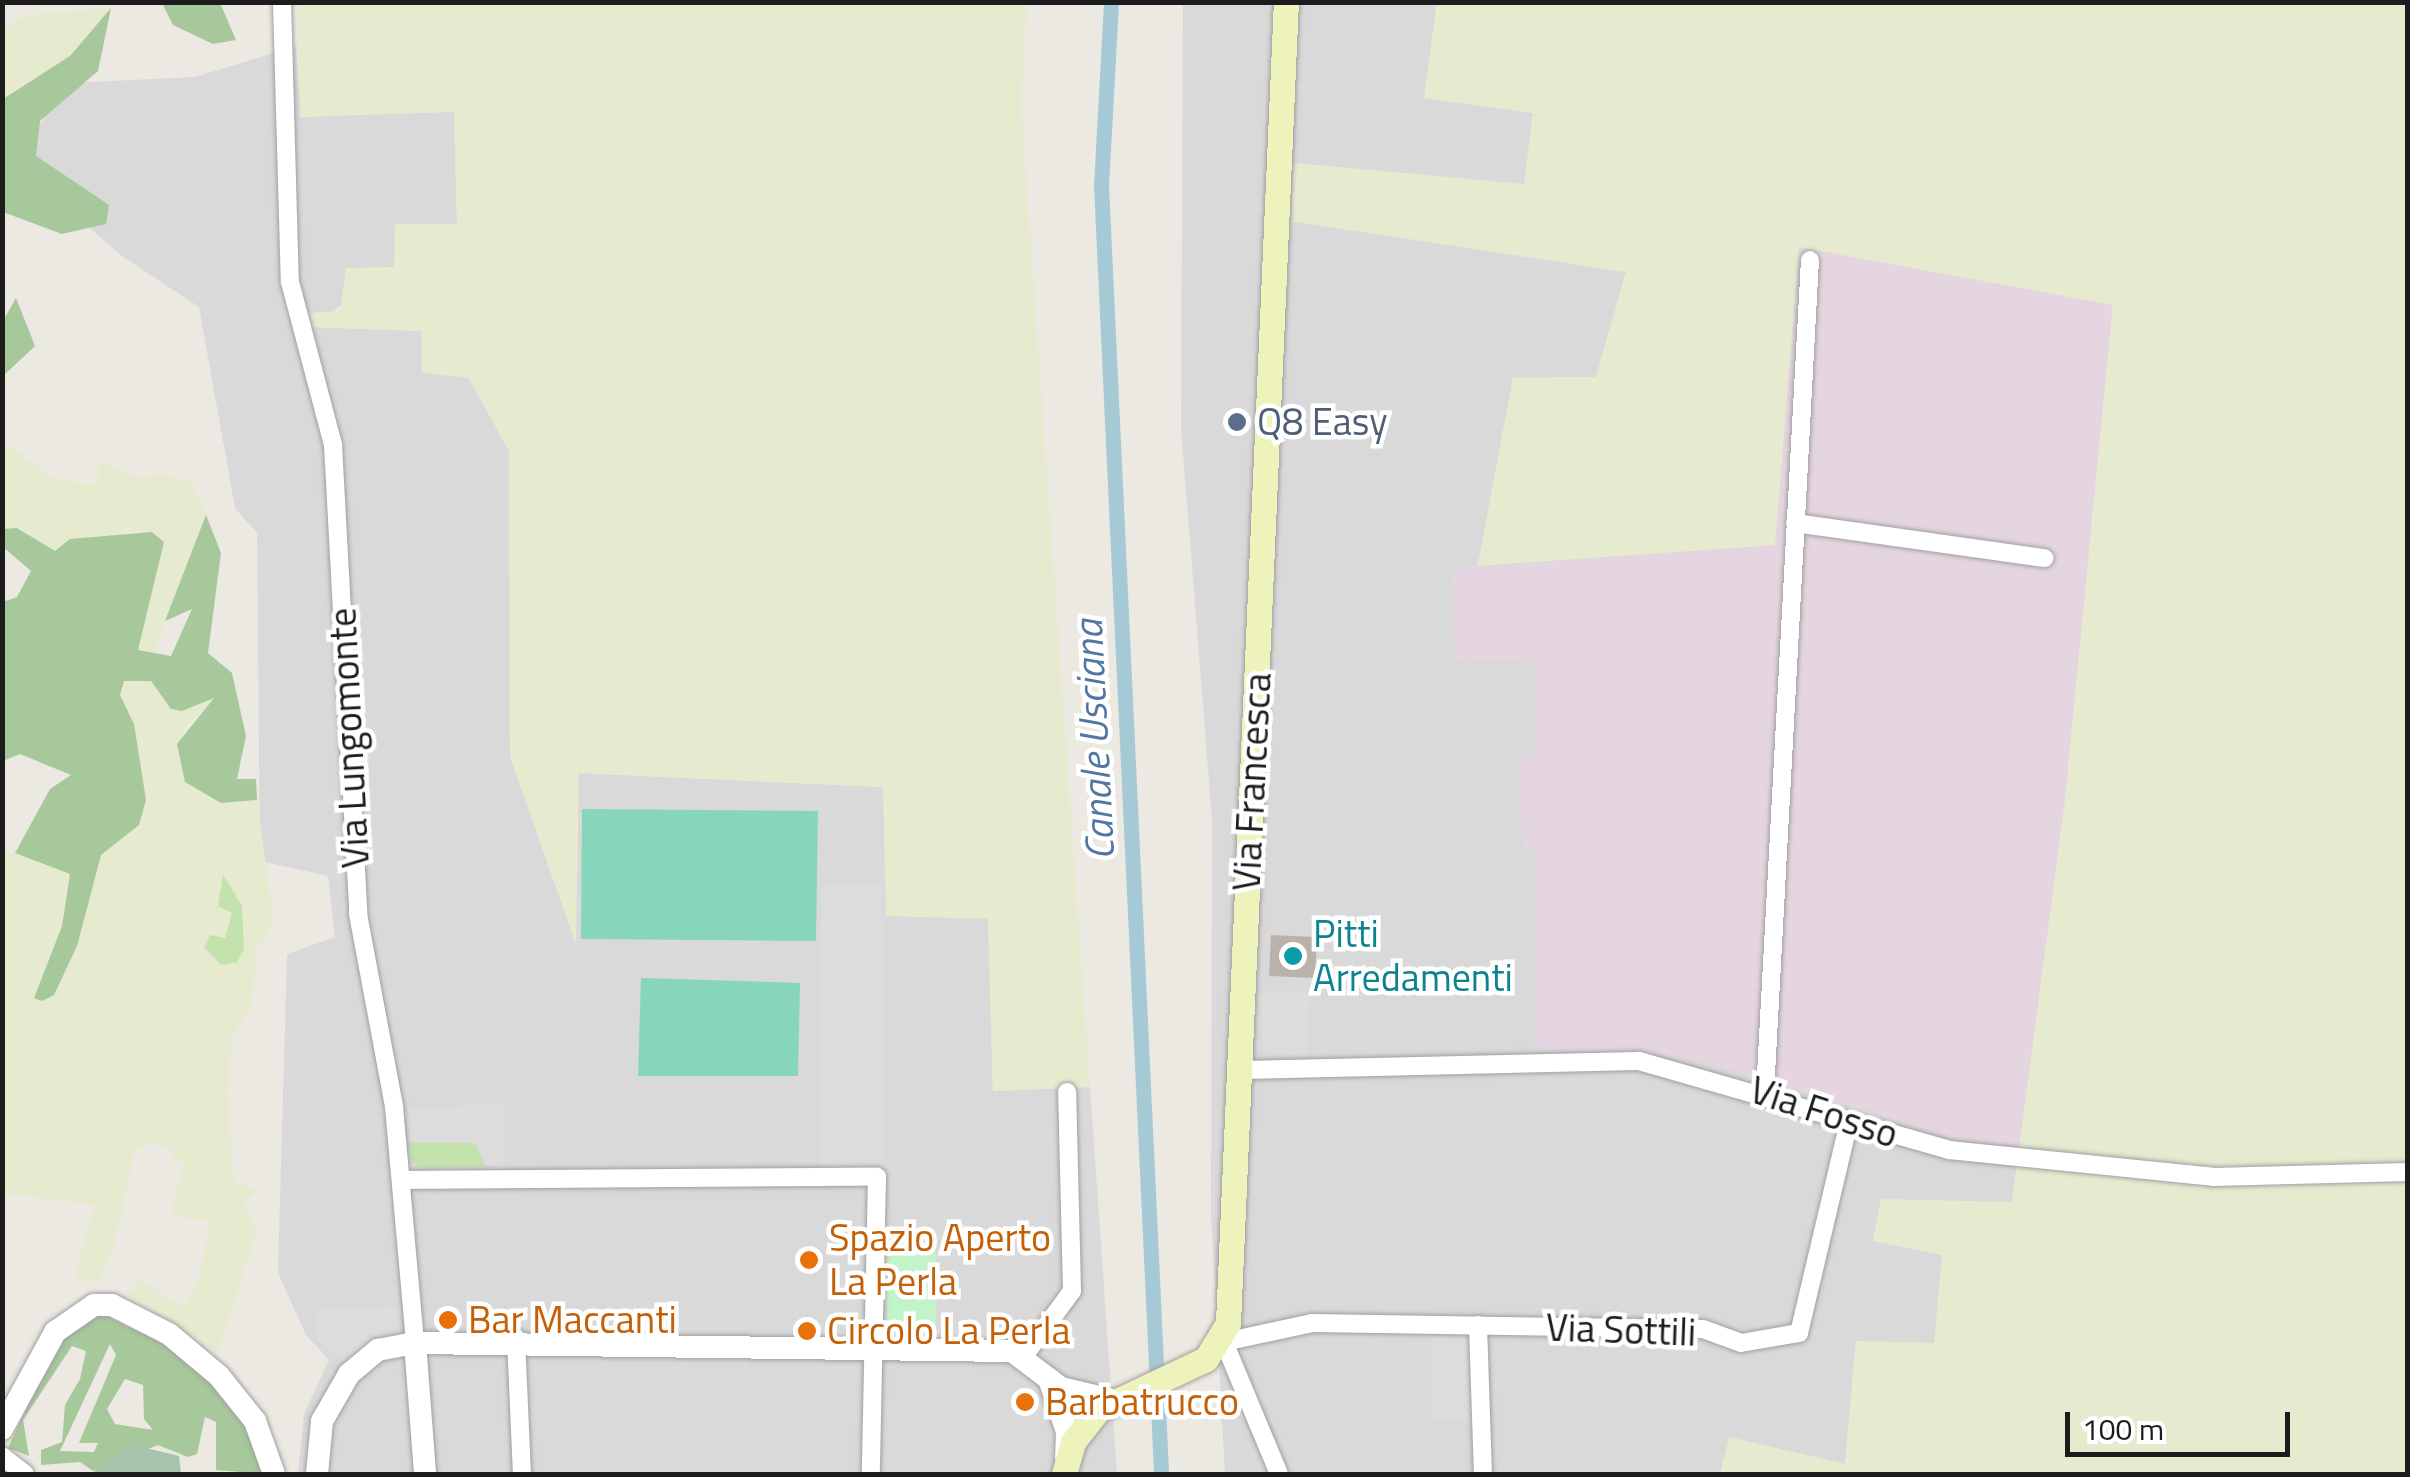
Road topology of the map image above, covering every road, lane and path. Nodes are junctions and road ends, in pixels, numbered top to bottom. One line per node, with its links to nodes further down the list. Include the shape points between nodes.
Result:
1 (282, 2): 11 (street, Via Lungomonte, via 290,282 333,445 358,914)
2 (1286, 2): 6 (main road, Via Francesca)
3 (1810, 260): 4 (street)
4 (1794, 523): 5 (street); 8 (street)
5 (2045, 558)
6 (1240, 1070): 8 (street, Via Fosso, via 1639,1061); 16 (main road, Via Francesca)
7 (1067, 1092): 17 (street, via 1072,1291)
8 (1765, 1093): 9 (street, Via Fosso)
9 (1849, 1122): 10 (street, Via Fosso, via 1949,1150 2033,1162 2213,1177); 12 (street, Via Sottili, via 1798,1333 1741,1343 1703,1329)
10 (2408, 1172)
11 (402, 1180): 14 (street, Via Lungomonte); 15 (street, via 876,1176)
12 (1478, 1326): 16 (street, Via Sottili, via 1313,1324); 31 (street)
13 (516, 1338): 14 (street); 15 (street); 28 (street)
14 (415, 1343): 26 (street, via 378,1350 349,1374 322,1421); 27 (street, Via Lungomonte)
15 (872, 1347): 17 (street); 29 (street)
16 (1215, 1350): 19 (main road); 30 (street)
17 (1024, 1356): 18 (street)
18 (1055, 1388): 19 (street); 20 (street); 23 (street)
19 (1112, 1400): 20 (main road)
20 (1089, 1420): 23 (main road)
21 (2, 1429): 25 (street, via 55,1332 94,1305 112,1305 170,1334 219,1376 255,1421)
22 (2, 1456): 24 (street)
23 (1065, 1469)
24 (25, 1474)
25 (274, 1474)
26 (316, 1474)
27 (425, 1474)
28 (522, 1474)
29 (870, 1474)
30 (1279, 1474)
31 (1484, 1474)

